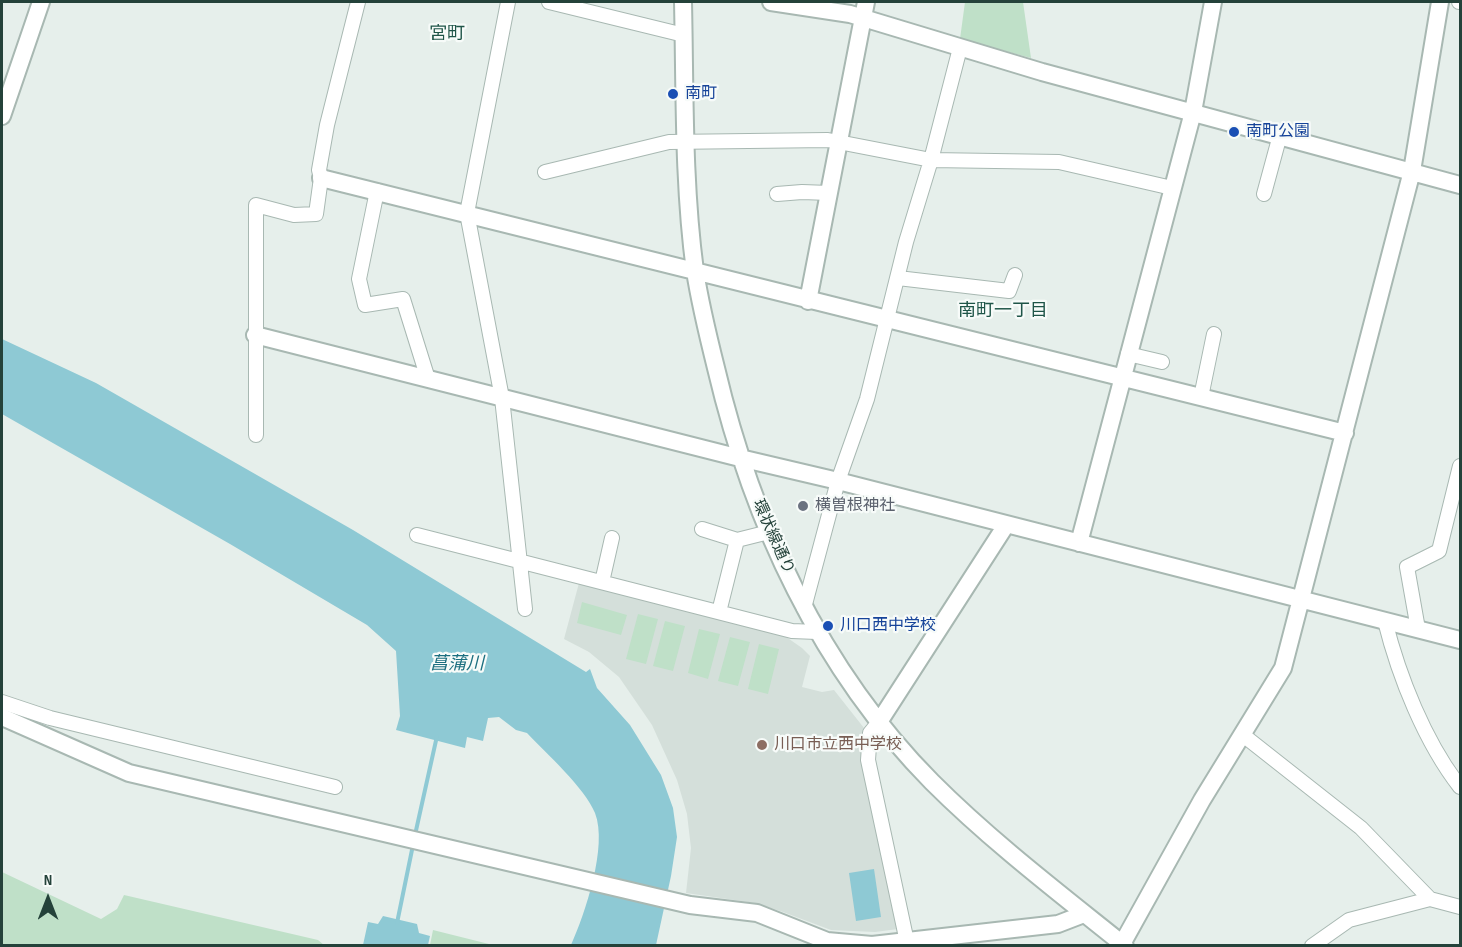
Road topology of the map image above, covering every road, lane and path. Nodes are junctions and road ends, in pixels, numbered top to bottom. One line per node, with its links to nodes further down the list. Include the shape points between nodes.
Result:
1 (41, 2): 13 (street)
2 (358, 2): 20 (street, via 327,125)
3 (508, 2): 27 (street)
4 (549, 2): 10 (street)
5 (683, 2): 10 (street, 環状線通り)
6 (771, 2): 9 (street)
7 (1213, 2): 12 (street)
8 (1440, 2): 18 (street)
9 (864, 10): 11 (street); 16 (street)
10 (684, 34): 15 (street, 環状線通り)
11 (960, 48): 12 (street); 17 (street)
12 (1193, 112): 14 (street); 22 (street)
13 (2, 116)
14 (1280, 135): 18 (street); 25 (street)
15 (686, 141): 16 (street); 19 (street); 28 (street, 環状線通り)
16 (838, 141): 17 (street); 24 (street)
17 (931, 160): 22 (street, via 1059,162); 30 (street)
18 (1412, 171): 21 (street); 41 (street)
19 (545, 172)
20 (321, 178): 23 (street); 34 (street, via 316,214 294,215 256,205)
21 (1461, 185)
22 (1172, 188): 35 (street)
23 (377, 191): 27 (street); 38 (street, via 359,279 365,305 403,299)
24 (829, 193): 26 (street); 31 (street)
25 (1264, 194)
26 (777, 195)
27 (467, 213): 28 (street); 40 (street)
28 (695, 272): 31 (street); 43 (street, 環状線通り)
29 (1015, 275): 30 (street, via 1010,291)
30 (898, 278): 32 (street)
31 (808, 301): 32 (street)
32 (888, 321): 37 (street); 45 (street, via 867,399)
33 (1214, 334): 39 (street)
34 (255, 335): 38 (street); 42 (street)
35 (1128, 354): 36 (street); 37 (street)
36 (1162, 362)
37 (1121, 378): 39 (street); 52 (street)
38 (428, 379): 40 (street)
39 (1201, 397): 41 (street)
40 (502, 398): 43 (street); 53 (street)
41 (1345, 433): 55 (street)
42 (256, 435)
43 (740, 458): 45 (street); 48 (street, 環状線通り)
44 (1461, 466): 60 (street, via 1439,551 1407,567)
45 (838, 481): 46 (street); 56 (street)
46 (1006, 525): 52 (street); 65 (street)
47 (702, 529): 51 (street)
48 (769, 532): 51 (street); 56 (street, 環状線通り)
49 (417, 535): 53 (street)
50 (612, 538): 54 (street)
51 (737, 540): 58 (street)
52 (1079, 543): 55 (street)
53 (521, 562): 54 (street); 57 (street)
54 (602, 582): 58 (street)
55 (1302, 600): 59 (street); 66 (street, via 1283,668)
56 (804, 608): 61 (street, 環状線通り)
57 (525, 609)
58 (719, 612): 61 (street, via 792,631)
59 (1385, 621): 60 (street); 68 (street, via 1403,679 1427,732)
60 (1418, 629): 62 (street)
61 (817, 632): 65 (street, 環状線通り)
62 (1461, 640)
63 (2, 702): 67 (street, via 50,718)
64 (2, 717): 72 (street, via 129,773 690,905 757,913 827,941 872,945)
65 (879, 722): 71 (street, 環状線通り, via 964,812); 72 (street, via 870,733 868,760)
66 (1243, 735): 69 (street, via 1361,828); 73 (street, via 1202,800)
67 (335, 787)
68 (1461, 787)
69 (1430, 899): 70 (street); 74 (street, via 1349,920)
70 (1461, 907)
71 (1084, 914): 72 (street, via 1058,924); 73 (street, 環状線通り)
72 (907, 942)
73 (1124, 945)
74 (1312, 945)

